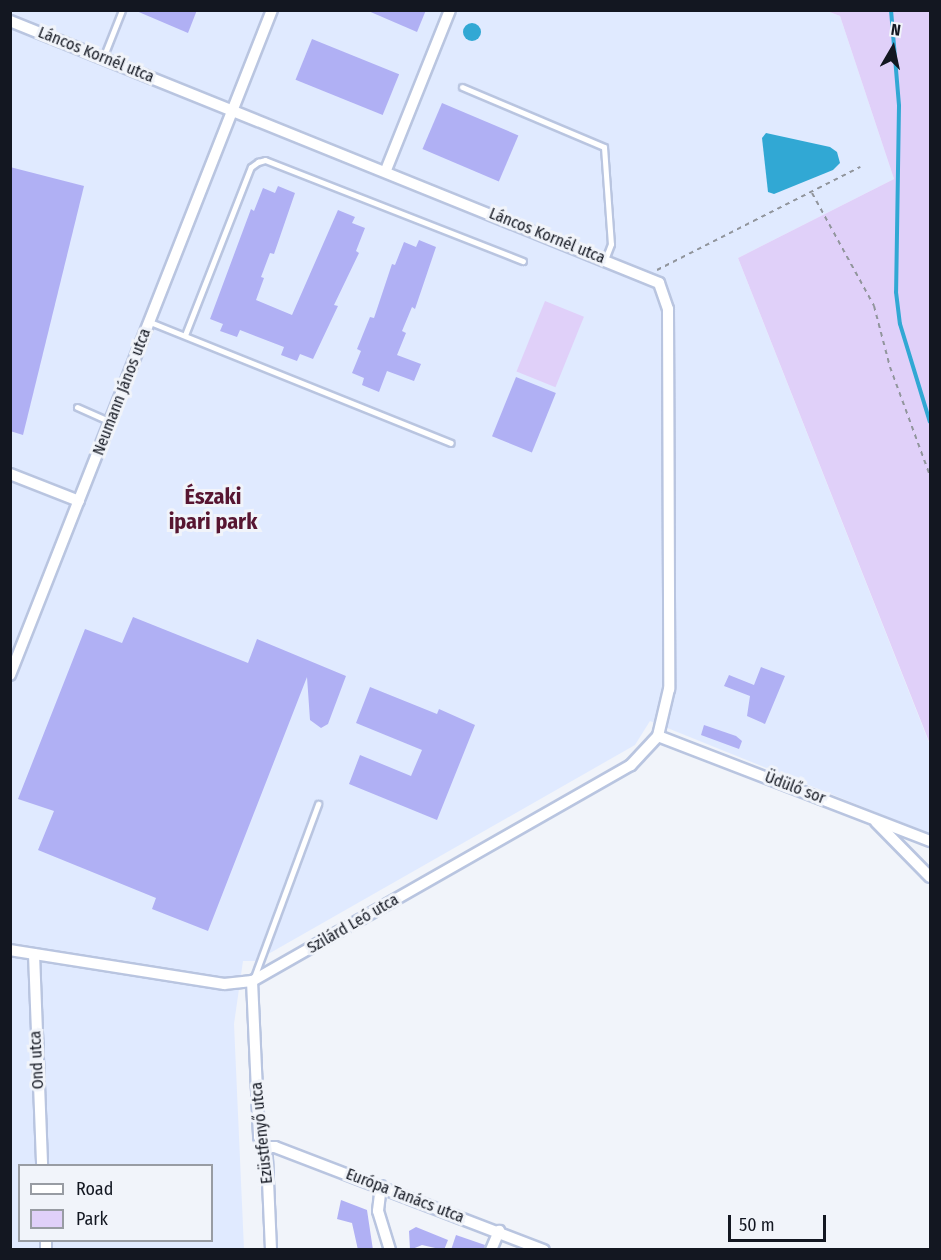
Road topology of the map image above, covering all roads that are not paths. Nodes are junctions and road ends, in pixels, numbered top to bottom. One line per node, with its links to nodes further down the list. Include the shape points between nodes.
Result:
1 (122, 10): 5 (lane)
2 (272, 10): 7 (street, Neumann János utca)
3 (450, 10): 8 (street)
4 (10, 21): 5 (street, Láncos Kornél utca)
5 (103, 58): 7 (street, Láncos Kornél utca)
6 (462, 87): 9 (lane, via 604,147 611,244)
7 (233, 110): 8 (street, Láncos Kornél utca); 11 (street, Neumann János utca)
8 (386, 170): 9 (street, Láncos Kornél utca)
9 (605, 260): 19 (street, Láncos Kornél utca, via 659,283 668,309 669,688)
10 (523, 261): 12 (lane, via 266,160 251,167)
11 (150, 322): 12 (lane); 14 (street, Neumann János utca)
12 (185, 335): 15 (lane)
13 (77, 407): 14 (lane)
14 (110, 422): 17 (street, Neumann János utca)
15 (451, 443)
16 (10, 474): 17 (street)
17 (79, 501): 18 (street, Neumann János utca)
18 (10, 675)
19 (658, 736): 21 (street, Üdülő sor); 26 (street, Szilárd Leó utca, via 631,765)
20 (318, 804): 26 (lane)
21 (871, 817): 22 (street, Üdülő sor); 23 (street)
22 (930, 841)
23 (930, 877)
24 (10, 950): 25 (street, Szilárd Leó utca)
25 (34, 954): 26 (street, Szilárd Leó utca, via 224,984); 28 (street, Ond utca)
26 (252, 981): 27 (street, Ezüstfenyő utca, via 259,1137)
27 (265, 1146): 29 (street, Európa Tanács utca); 32 (street, Ezüstfenyő utca)
28 (42, 1164)
29 (381, 1186): 30 (street, Európa Tanács utca); 33 (street, via 378,1211)
30 (499, 1231): 31 (street); 34 (street, Európa Tanács utca)
31 (494, 1248)
32 (271, 1250)
33 (390, 1250)
34 (544, 1250)

